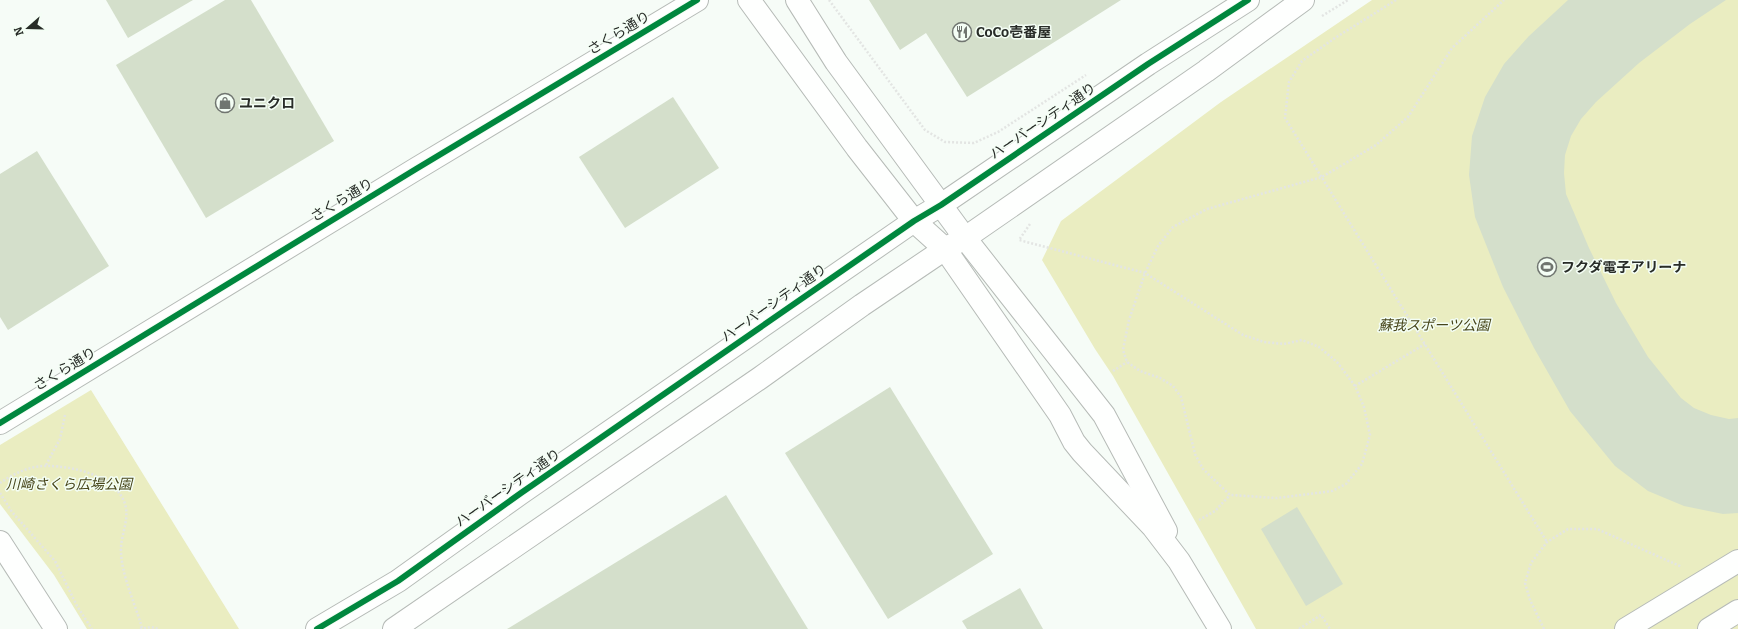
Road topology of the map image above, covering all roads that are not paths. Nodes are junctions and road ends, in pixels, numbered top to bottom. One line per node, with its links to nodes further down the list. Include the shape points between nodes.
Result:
1 (697, 0): 10 (street, さくら通り)
2 (749, 0): 7 (street, via 857,148)
3 (797, 0): 6 (street, via 836,62)
4 (1248, 0): 6 (street, ハーバーシティ通り, via 1148,64)
5 (1303, 0): 8 (street, via 1206,71)
6 (941, 205): 7 (street, ハーバーシティ通り); 8 (street)
7 (914, 221): 9 (street); 18 (street, ハーバーシティ通り, via 398,580)
8 (965, 238): 9 (street); 11 (street)
9 (945, 249): 12 (street, via 1060,415); 19 (street)
10 (0, 423)
11 (1114, 431): 12 (street, via 1114,439 1107,451 1093,456); 14 (street, via 1163,524)
12 (1082, 452): 14 (street, via 1153,527)
13 (0, 542): 17 (street)
14 (1179, 561): 20 (street)
15 (1738, 561): 21 (street)
16 (1738, 611): 22 (street)
17 (56, 629)
18 (317, 629)
19 (394, 629)
20 (1220, 629)
21 (1626, 629)
22 (1709, 629)

